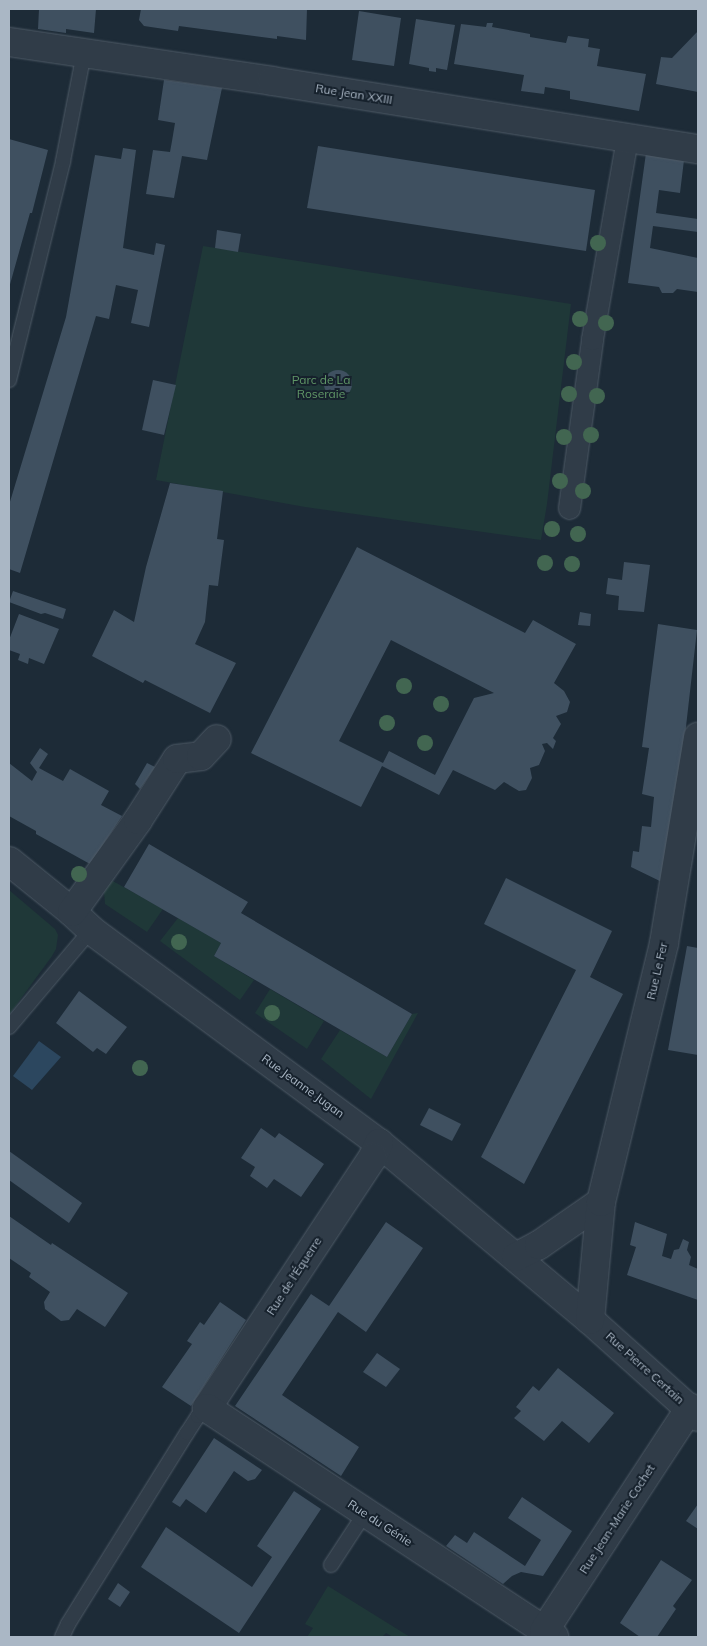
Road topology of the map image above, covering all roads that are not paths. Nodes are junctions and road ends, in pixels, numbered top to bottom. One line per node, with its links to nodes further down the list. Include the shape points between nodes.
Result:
1 (9, 42): 2 (street, Rue Jean XXIII)
2 (84, 53): 3 (street, Rue Jean XXIII, via 560,126); 5 (lane, via 63,161)
3 (627, 140): 4 (street, Rue Jean XXIII); 6 (street, via 592,339)
4 (698, 149)
5 (9, 380)
6 (569, 508)
7 (698, 737): 13 (street, Rue Le Fer, via 664,943)
8 (217, 740): 10 (street, via 201,756 177,759)
9 (9, 861): 10 (street, Rue Jeanne Jugan)
10 (81, 921): 11 (lane); 12 (street, Rue Jeanne Jugan)
11 (9, 1027)
12 (379, 1143): 14 (street, Rue Jeanne Jugan); 16 (street, Rue de l'Équerre)
13 (601, 1202): 14 (street); 15 (street, Rue Le Fer)
14 (516, 1257): 15 (street, Rue Jeanne Jugan)
15 (590, 1320): 17 (street, Rue Pierre Certain)
16 (207, 1408): 18 (street, Rue du Génie); 21 (lane, via 182,1441)
17 (694, 1413): 20 (street, Rue Jean-Marie Cochet)
18 (365, 1513): 19 (lane); 20 (street, Rue du Génie)
19 (330, 1565)
20 (546, 1635)
21 (62, 1637)

